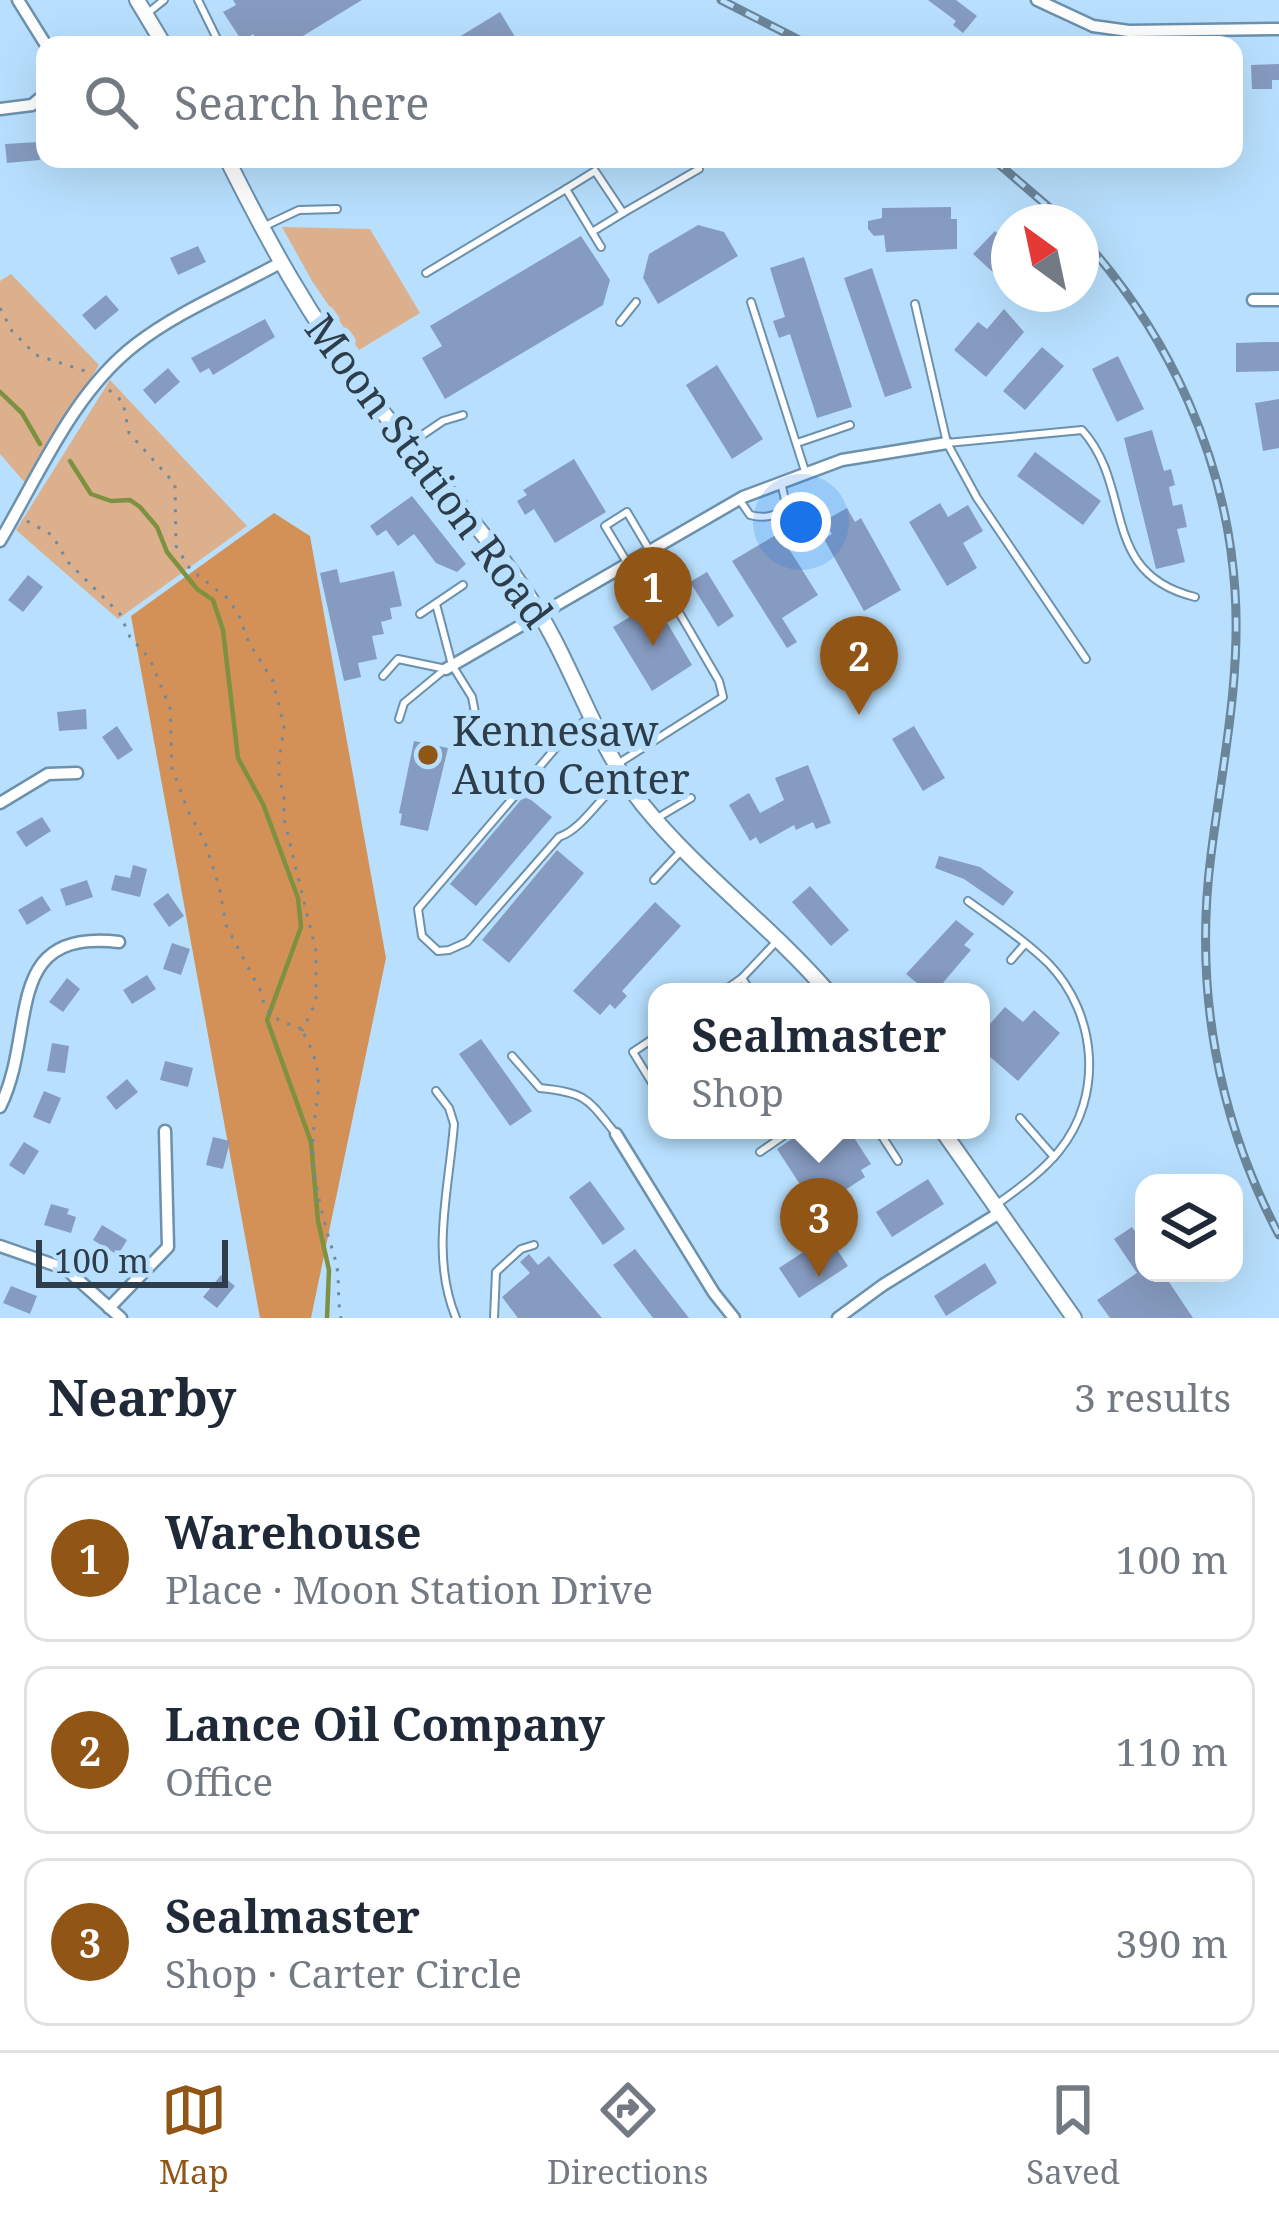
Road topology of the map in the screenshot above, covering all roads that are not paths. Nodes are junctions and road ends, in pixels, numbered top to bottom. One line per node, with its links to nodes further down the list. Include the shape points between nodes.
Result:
1 (18, 0): 7 (street)
2 (164, 0): 5 (lane)
3 (198, 0): 9 (lane)
4 (1037, 0): 6 (street, via 1093,26 1129,31)
5 (141, 7): 8 (street)
6 (1279, 28)
7 (40, 36)
8 (159, 36)
9 (216, 36)
10 (36, 102): 11 (street)
11 (0, 109)
12 (231, 168): 17 (street, Moon Station Road)
13 (699, 169): 16 (lane)
14 (566, 189): 16 (lane, via 595,171); 18 (lane); 21 (lane)
15 (337, 209): 17 (lane, via 299,210)
16 (623, 214): 18 (lane)
17 (261, 227): 20 (street, Moon Station Road)
18 (592, 232): 19 (lane)
19 (602, 247)
20 (280, 263): 32 (street, Moon Station Road); 36 (street, via 144,338 110,368)
21 (426, 273)
22 (1253, 300): 23 (street)
23 (1279, 300)
24 (635, 302): 27 (lane)
25 (752, 302): 30 (lane)
26 (915, 304): 31 (lane)
27 (620, 322)
28 (463, 415): 32 (lane)
29 (850, 425): 30 (lane)
30 (797, 443): 33 (lane)
31 (947, 443): 33 (street); 40 (lane, via 1082,430 1099,448 1133,557 1148,578); 44 (lane)
32 (409, 444): 43 (street, Moon Station Road)
33 (805, 471): 34 (street)
34 (781, 480): 35 (street); 35 (lane, via 788,501 777,514 750,515)
35 (739, 499): 37 (street)
36 (0, 541)
37 (648, 552): 38 (street); 38 (lane, via 627,512 605,526); 50 (lane, via 723,697)
38 (628, 564): 43 (street)
39 (463, 585): 41 (lane)
40 (1195, 597)
41 (436, 604): 42 (lane); 45 (lane)
42 (420, 614)
43 (541, 615): 45 (street); 47 (street, Moon Station Road)
44 (1086, 658)
45 (449, 667): 46 (lane, via 398,659); 48 (lane, via 472,697); 49 (lane, via 404,703)
46 (383, 676)
47 (590, 717): 50 (street, Moon Station Road); 50 (lane, via 418,909 422,936 438,950 467,941)
48 (476, 718)
49 (399, 719)
50 (620, 772): 54 (street, Moon Station Road)
51 (77, 773): 53 (street, via 48,774)
52 (692, 798): 54 (lane)
53 (0, 803)
54 (656, 819): 55 (street, Moon Station Road)
55 (684, 848): 56 (lane); 58 (street, Moon Station Road)
56 (654, 880)
57 (968, 901): 60 (lane)
58 (778, 939): 62 (lane); 65 (street, Moon Station Road)
59 (118, 942): 70 (street, via 87,938 40,961 22,990 20,1044)
60 (1024, 944): 61 (lane); 78 (lane, via 1068,988 1088,1043 1082,1110)
61 (1011, 961)
62 (742, 978): 63 (lane); 64 (lane)
63 (735, 983)
64 (746, 983)
65 (820, 983)
66 (648, 1042): 68 (lane, via 633,1052)
67 (512, 1056): 73 (lane, via 540,1088 587,1101)
68 (648, 1076)
69 (436, 1090): 86 (lane, via 454,1124 441,1225 443,1289)
70 (0, 1107)
71 (1020, 1118): 78 (lane)
72 (165, 1131): 83 (street, via 168,1247)
73 (616, 1135): 88 (street)
74 (779, 1139): 77 (lane)
75 (884, 1139): 79 (lane)
76 (948, 1139): 80 (street)
77 (760, 1152)
78 (1054, 1157): 80 (lane)
79 (898, 1161)
80 (998, 1208): 84 (street); 89 (street)
81 (534, 1245): 87 (lane, via 496,1272)
82 (0, 1246): 83 (street, via 65,1269)
83 (109, 1308): 85 (street)
84 (1067, 1315)
85 (121, 1318)
86 (456, 1318)
87 (494, 1318)
88 (734, 1318)
89 (838, 1318)

